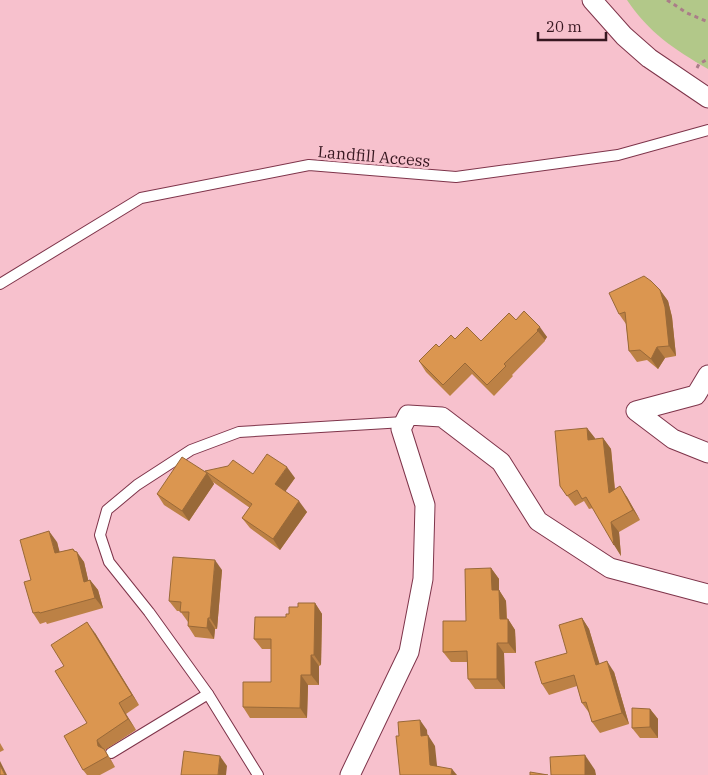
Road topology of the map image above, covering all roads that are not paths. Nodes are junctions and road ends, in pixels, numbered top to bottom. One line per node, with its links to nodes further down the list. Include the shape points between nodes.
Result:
1 (592, 0): 2 (street, via 649,58)
2 (708, 98)
3 (708, 130): 4 (lane, Landfill Access, via 618,154 456,178 309,166 141,198)
4 (0, 284)
5 (708, 375): 7 (street, via 696,395 636,411 673,439)
6 (404, 422): 8 (street, via 408,415 442,417 501,462 538,521 610,568); 9 (lane, via 239,432 191,450 136,485 107,510 100,535 109,562); 12 (street, via 401,429 425,505 423,579 409,652)
7 (708, 453)
8 (708, 594)
9 (208, 694): 10 (lane); 11 (lane)
10 (111, 753)
11 (258, 775)
12 (350, 775)

